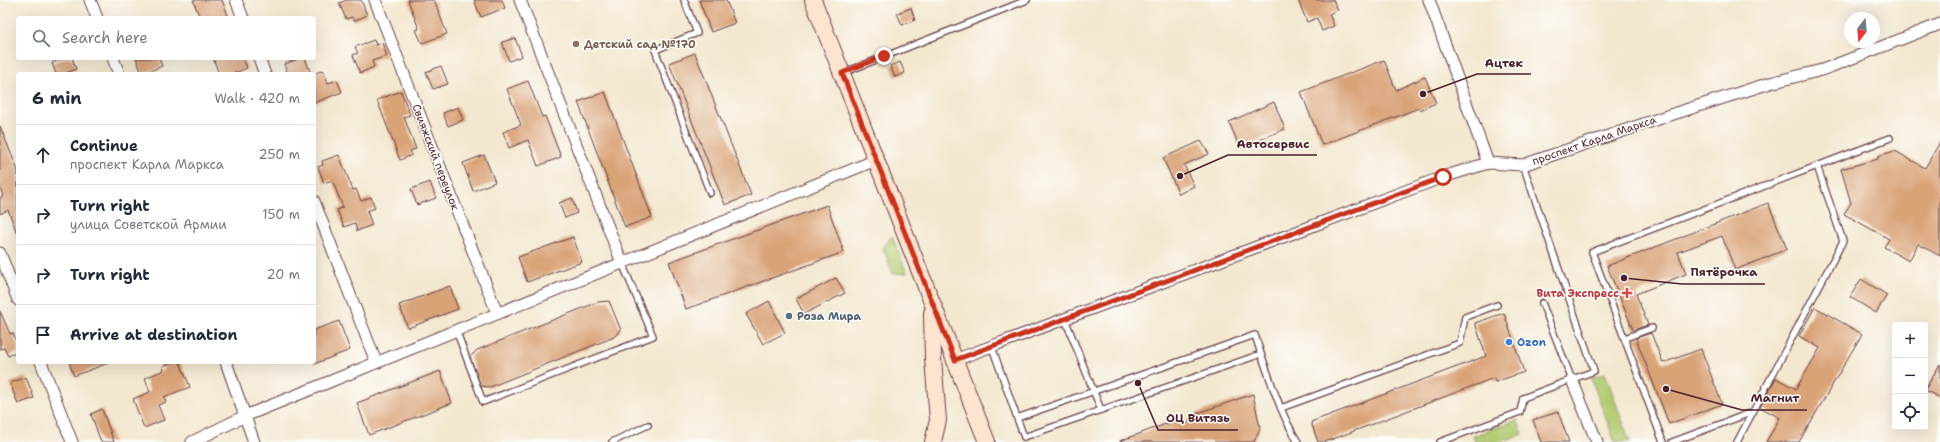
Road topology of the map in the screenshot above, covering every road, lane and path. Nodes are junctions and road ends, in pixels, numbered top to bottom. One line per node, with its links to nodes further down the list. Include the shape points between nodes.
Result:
1 (90, 0): 9 (street)
2 (236, 0): 10 (street)
3 (375, 0): 30 (street, Свияжский переулок)
4 (520, 0): 25 (street)
5 (684, 0): 22 (lane, via 697,33 655,50)
6 (813, 0): 16 (main road)
7 (1027, 0): 16 (lane)
8 (1429, 0): 19 (street)
9 (96, 16)
10 (242, 16)
11 (1940, 24): 20 (street, проспект Карла Маркса, via 1822,70 1670,115)
12 (114, 60): 14 (street)
13 (260, 60): 15 (street)
14 (119, 72)
15 (264, 72)
16 (842, 73): 18 (main road)
17 (1890, 138): 21 (lane)
18 (876, 160): 25 (street); 27 (main road)
19 (1488, 163): 20 (street, проспект Карла Маркса); 31 (street, проспект Карла Маркса, via 1443,177)
20 (1522, 165): 41 (lane, via 1594,371)
21 (1817, 166): 34 (lane, via 1592,252); 45 (lane, via 1843,241)
22 (710, 193)
23 (316, 206): 38 (street)
24 (0, 253): 26 (street)
25 (622, 263): 30 (street); 33 (lane, via 653,336 483,402)
26 (16, 295)
27 (932, 301): 37 (main road); 53 (main road, via 938,420)
28 (1542, 303): 41 (lane)
29 (1497, 306): 43 (lane, via 1465,317 1460,343)
30 (497, 313): 33 (street)
31 (1065, 319): 35 (street, проспект Карла Маркса); 42 (lane)
32 (1652, 328): 34 (lane)
33 (456, 330): 38 (street)
34 (1625, 338): 58 (lane)
35 (992, 347): 37 (street, проспект Карла Маркса); 47 (lane)
36 (1261, 354): 42 (lane, via 1255,335); 43 (lane); 44 (lane)
37 (955, 360): 54 (main road)
38 (376, 362): 46 (street)
39 (42, 364): 49 (street)
40 (227, 364): 46 (street)
41 (1572, 380): 56 (lane, via 1523,398 1520,412); 57 (street)
42 (1094, 392): 44 (lane); 47 (lane)
43 (1281, 408): 55 (lane)
44 (1101, 410): 47 (lane, via 1024,437)
45 (1753, 412): 59 (lane); 60 (lane)
46 (245, 416): 50 (street); 51 (street)
47 (1017, 418)
48 (648, 425): 52 (lane)
49 (72, 442)
50 (192, 442)
51 (254, 442)
52 (612, 442)
53 (933, 442)
54 (987, 442)
55 (1298, 442)
56 (1440, 442)
57 (1597, 442)
58 (1662, 442)
59 (1672, 442)
60 (1737, 442)

